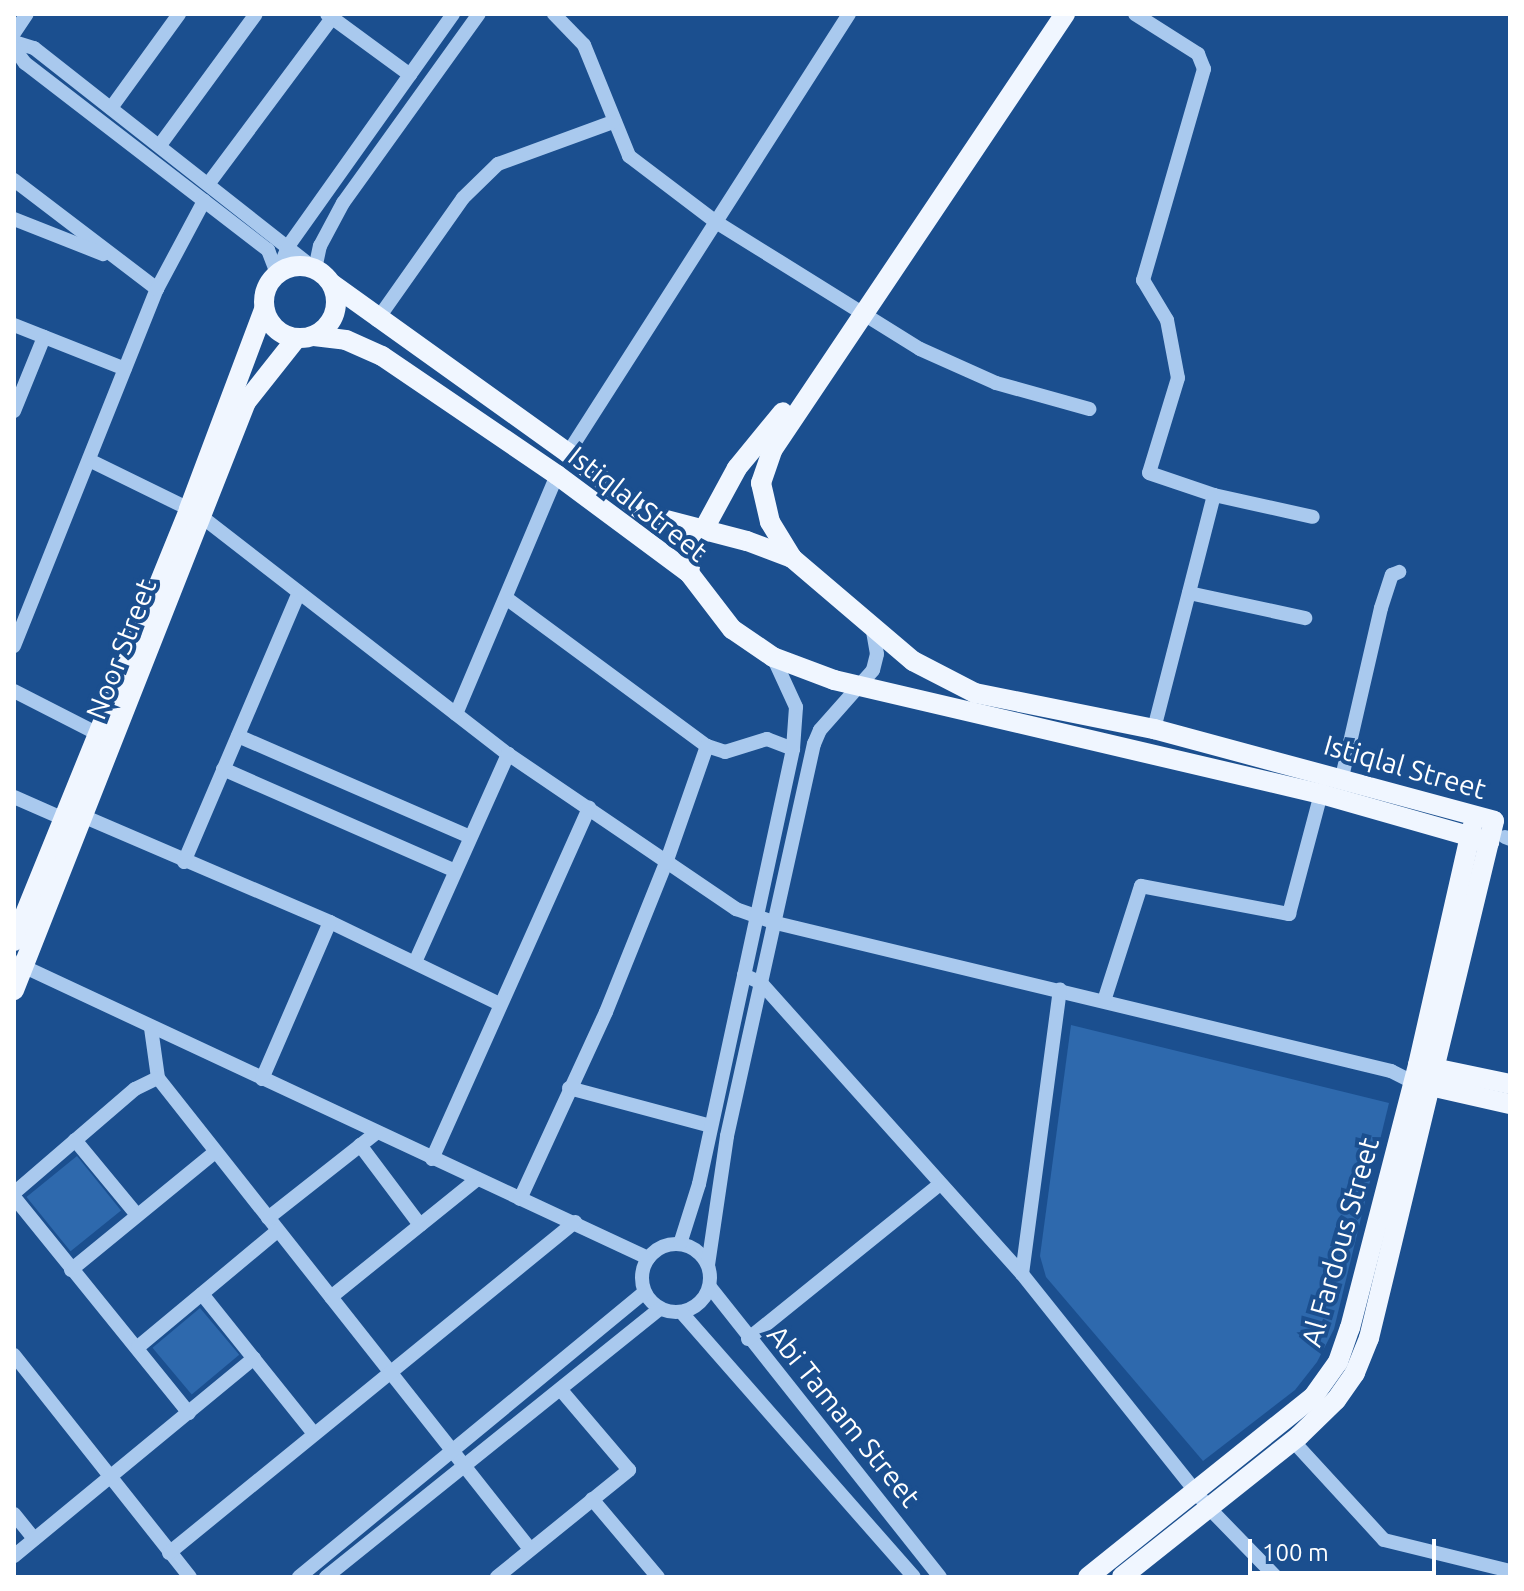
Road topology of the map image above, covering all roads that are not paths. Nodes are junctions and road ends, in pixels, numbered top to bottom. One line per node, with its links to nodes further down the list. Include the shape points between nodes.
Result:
1 (27, 14): 11 (street)
2 (179, 14): 14 (street)
3 (256, 14): 16 (street)
4 (453, 14): 13 (street)
5 (479, 14): 24 (street, via 343,203 320,246)
6 (554, 14): 15 (street, via 584,45)
7 (849, 14): 21 (street)
8 (1065, 14): 29 (main road)
9 (1135, 14): 41 (street, via 1198,54 1204,69 1143,280 1167,320 1178,378 1149,473)
10 (329, 16): 13 (street); 18 (street)
11 (14, 33)
12 (14, 45): 14 (street, via 34,48); 19 (street, via 25,63)
13 (410, 75): 22 (street)
14 (111, 108): 16 (street)
15 (613, 122): 21 (street, via 629,156); 30 (street, via 498,164 463,198)
16 (160, 145): 18 (street)
17 (14, 180): 23 (street)
18 (209, 183): 22 (street)
19 (204, 201): 25 (street, via 268,250); 27 (street)
20 (14, 219): 23 (street)
21 (716, 222): 29 (street); 38 (street)
22 (289, 245): 24 (street); 25 (street)
23 (119, 260): 27 (street)
24 (315, 269): 25 (main road, via 295,266); 26 (main road)
25 (277, 274): 28 (main road, via 265,290)
26 (332, 284): 30 (main road, Istiqlal Street); 33 (main road, via 332,320)
27 (157, 289): 35 (street)
28 (264, 309): 33 (main road, via 275,329); 42 (main road, Noor Street)
29 (865, 312): 34 (main road); 36 (street, via 920,349 996,383)
30 (377, 320): 38 (main road, Istiqlal Street)
31 (14, 325): 32 (street)
32 (44, 337): 35 (street); 37 (street)
33 (305, 338): 40 (main road, Istiqlal Street, via 346,340 382,356); 42 (main road, Noor Street, via 246,402)
34 (835, 356): 44 (main road, via 737,468); 45 (main road, via 773,449 761,483 770,522)
35 (125, 369): 39 (street)
36 (1089, 409)
37 (14, 411)
38 (568, 453): 44 (main road, Istiqlal Street, via 647,515)
39 (89, 460): 42 (street); 53 (street)
40 (557, 475): 47 (main road, Istiqlal Street); 50 (street)
41 (1214, 495): 43 (street); 49 (street)
42 (196, 513): 48 (street); 59 (main road, Noor Street); 69 (main road, Noor Street)
43 (1313, 517)
44 (704, 529): 45 (main road, Istiqlal Street); 47 (main road, via 692,551)
45 (792, 558): 52 (main road, Istiqlal Street)
46 (1399, 572): 65 (street, via 1392,575 1381,608)
47 (689, 573): 54 (main road, Istiqlal Street, via 732,629)
48 (299, 592): 57 (street); 60 (street)
49 (1189, 593): 51 (street); 58 (street)
50 (506, 598): 57 (street); 61 (street)
51 (1305, 618)
52 (871, 623): 55 (street, via 877,654 873,670); 58 (main road, Istiqlal Street, via 913,661 975,693)
53 (14, 646)
54 (773, 657): 55 (main road, Istiqlal Street); 62 (street, via 796,707)
55 (859, 686): 66 (main road, Istiqlal Street); 78 (street, via 814,744)
56 (14, 691): 59 (street)
57 (456, 714): 63 (street)
58 (1154, 729): 65 (main road, Istiqlal Street)
59 (98, 734): 70 (main road, Noor Street)
60 (238, 736): 64 (street); 72 (street)
61 (707, 746): 62 (street, via 725,752 767,739); 74 (street)
62 (793, 749): 76 (street)
63 (508, 754): 68 (street); 72 (street)
64 (223, 769): 73 (street); 75 (street)
65 (1342, 777): 71 (main road, Istiqlal Street)
66 (1321, 794): 71 (main road, Istiqlal Street); 86 (street, via 1289,914 1141,886)
67 (14, 797): 70 (street)
68 (589, 808): 74 (street); 87 (street)
69 (85, 817): 73 (street); 81 (main road, Noor Street)
70 (64, 819): 79 (main road, Noor Street)
71 (1490, 832): 89 (main road, Al Fardous Street)
72 (470, 837): 75 (street)
73 (184, 862): 77 (street)
74 (666, 863): 76 (street); 93 (street)
75 (455, 871): 80 (street)
76 (758, 918): 78 (street); 82 (street)
77 (330, 922): 80 (street); 91 (street)
78 (776, 923): 83 (street); 85 (street)
79 (14, 941)
80 (416, 960): 87 (street)
81 (20, 965): 84 (main road, Noor Street); 88 (street)
82 (744, 975): 83 (street); 95 (street)
83 (761, 983): 102 (street); 112 (street, via 727,1136)
84 (14, 990)
85 (1060, 990): 86 (street); 114 (street)
86 (1104, 1001): 89 (street)
87 (500, 1004): 100 (street)
88 (151, 1028): 90 (street); 91 (street)
89 (1424, 1075): 92 (main road); 94 (main road); 129 (main road, Al Fardous Street, via 1369,1338 1355,1373 1336,1400); 133 (main road, Al Fardous Street, via 1338,1362 1313,1397)
90 (158, 1078): 97 (street, via 135,1089); 99 (street)
91 (262, 1079): 96 (street)
92 (1510, 1084)
93 (569, 1088): 95 (street); 104 (street)
94 (1510, 1104)
95 (711, 1126): 110 (street)
96 (376, 1133): 98 (street); 100 (street)
97 (75, 1140): 103 (street); 105 (street)
98 (360, 1145): 106 (street); 108 (street)
99 (215, 1152): 105 (street); 106 (street)
100 (432, 1159): 101 (street)
101 (477, 1179): 104 (street); 108 (street)
102 (940, 1184): 114 (street); 121 (street)
103 (14, 1195): 113 (street)
104 (520, 1199): 107 (street)
105 (137, 1215): 113 (street)
106 (268, 1218): 109 (street)
107 (575, 1222): 111 (street); 125 (street)
108 (420, 1225): 118 (street)
109 (277, 1231): 117 (street); 118 (street)
110 (680, 1244): 111 (street, via 657,1249); 112 (street, via 693,1248)
111 (648, 1258): 116 (street, via 641,1281)
112 (708, 1265): 115 (street)
113 (71, 1270): 122 (street)
114 (1022, 1274): 133 (street)
115 (710, 1287): 120 (street, via 703,1300); 121 (street, Abi Tamam Street)
116 (644, 1293): 119 (street); 130 (street)
117 (202, 1294): 122 (street); 124 (street)
118 (331, 1297): 125 (street)
119 (659, 1309): 120 (street); 126 (street)
120 (682, 1313): 147 (street, Abi Tamam Street)
121 (748, 1339): 148 (street, Abi Tamam Street)
122 (138, 1347): 127 (street)
123 (14, 1355): 132 (street)
124 (254, 1358): 127 (street); 128 (street)
125 (390, 1370): 128 (street); 130 (street)
126 (560, 1389): 131 (street); 134 (street, via 629,1470)
127 (189, 1413): 132 (street)
128 (314, 1434): 139 (street)
129 (1293, 1441): 135 (main road, Al Fardous Street); 141 (street, via 1384,1540)
130 (453, 1452): 131 (street); 143 (street)
131 (464, 1467): 138 (street); 144 (street)
132 (112, 1476): 137 (street); 139 (street)
133 (1195, 1490): 135 (street); 149 (main road, Al Fardous Street)
134 (592, 1499): 138 (street); 146 (street)
135 (1208, 1507): 150 (main road, Al Fardous Street); 151 (street)
136 (14, 1514): 137 (street)
137 (34, 1539): 140 (street)
138 (530, 1549): 145 (street)
139 (169, 1553): 142 (street)
140 (14, 1556)
141 (1510, 1571)
142 (190, 1577)
143 (299, 1577)
144 (328, 1577)
145 (497, 1577)
146 (658, 1577)
147 (914, 1577)
148 (940, 1577)
149 (1088, 1577)
150 (1122, 1577)
151 (1276, 1577)

